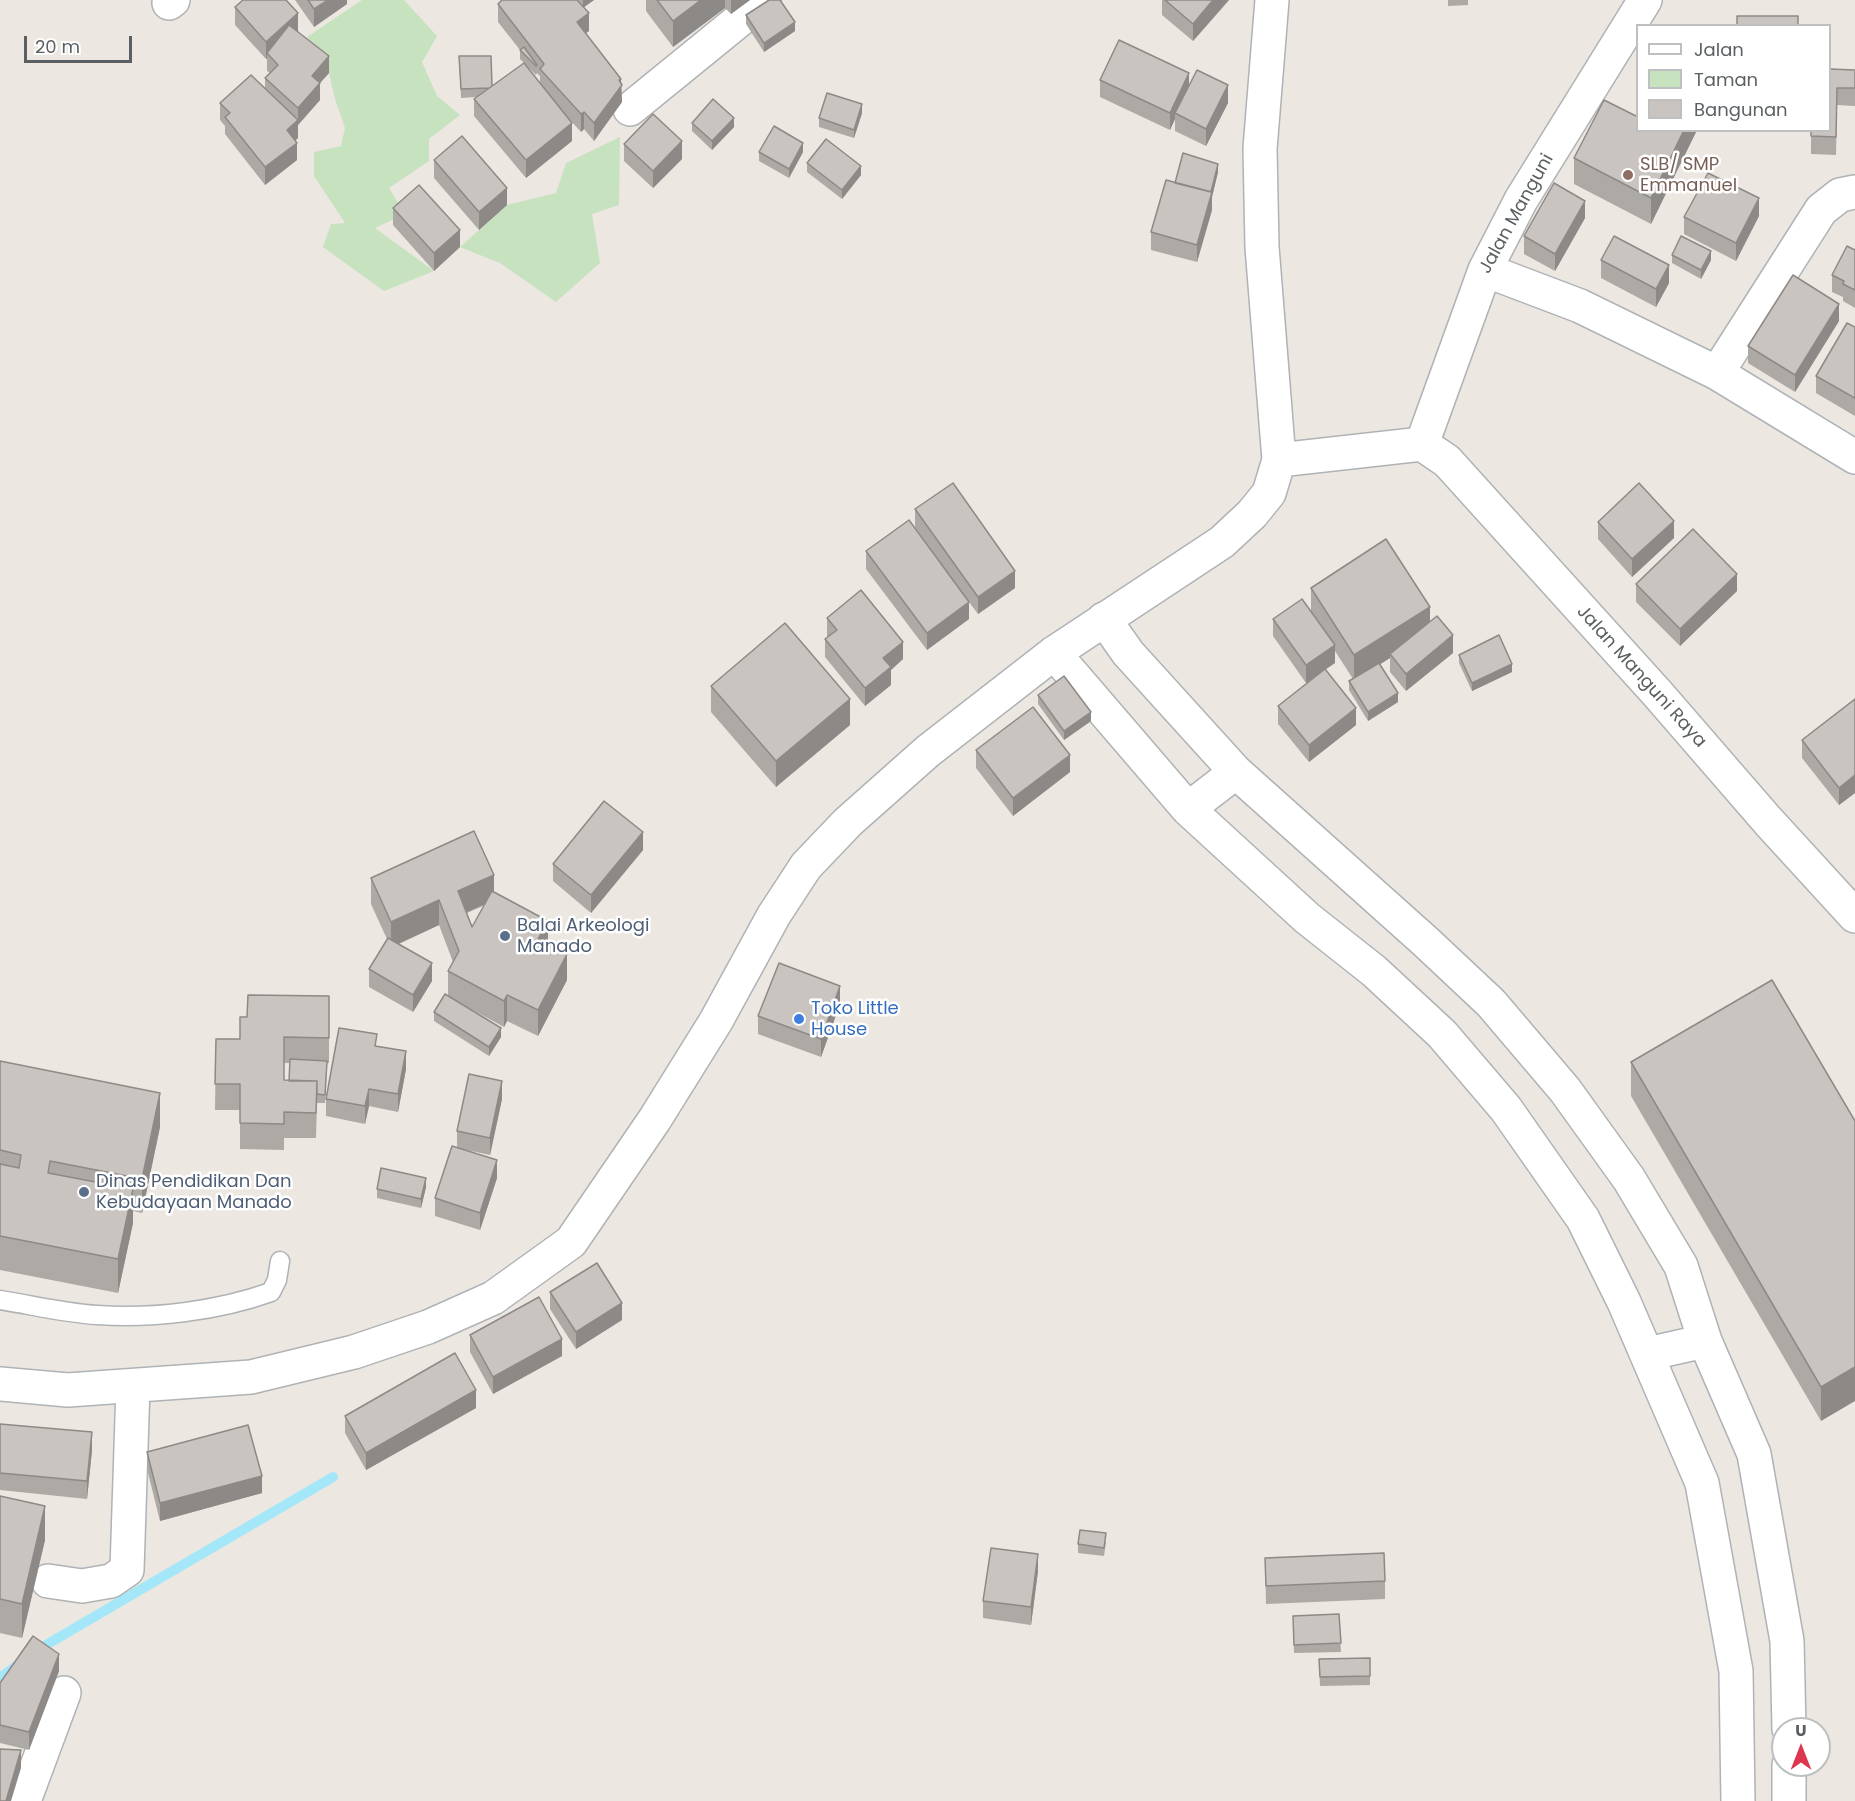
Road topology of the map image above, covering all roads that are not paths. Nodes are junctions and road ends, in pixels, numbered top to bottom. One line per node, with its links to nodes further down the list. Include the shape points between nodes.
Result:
1 (764, 0): 4 (street)
2 (1272, 0): 10 (street, via 1260,149 1262,247)
3 (1645, 0): 6 (street, Jalan Manguni, via 1521,200)
4 (630, 109)
5 (1855, 192): 7 (street, via 1839,195 1821,210)
6 (1485, 270): 7 (street, via 1580,306); 8 (street, Jalan Manguni)
7 (1717, 373): 9 (street)
8 (1422, 444): 10 (street); 15 (street, Jalan Manguni Raya, via 1447,461)
9 (1855, 457)
10 (1279, 460): 11 (street, via 1269,493 1222,542)
11 (1104, 619): 12 (street); 13 (street, via 1128,653)
12 (1054, 653): 14 (street); 21 (street, via 928,751 848,822 806,866 774,915 716,1021 571,1242 494,1298 428,1327 365,1348 251,1377)
13 (1236, 772): 14 (street); 18 (street, via 1491,1003 1565,1090 1629,1179 1681,1266)
14 (1188, 809): 19 (street, via 1442,1034 1506,1109 1582,1219)
15 (1855, 916)
16 (280, 1261): 17 (lane, via 271,1292 213,1308 150,1315 96,1315)
17 (0, 1300)
18 (1705, 1341): 19 (street); 24 (street, via 1754,1454 1787,1641)
19 (1647, 1354): 27 (street, via 1702,1483 1736,1671)
20 (0, 1384): 21 (street, via 68,1390)
21 (133, 1386): 22 (street, via 127,1570 111,1581 82,1586)
22 (48, 1581)
23 (64, 1693): 26 (street)
24 (1788, 1717)
25 (1789, 1777): 28 (street)
26 (24, 1801)
27 (1738, 1801)
28 (1789, 1801)

